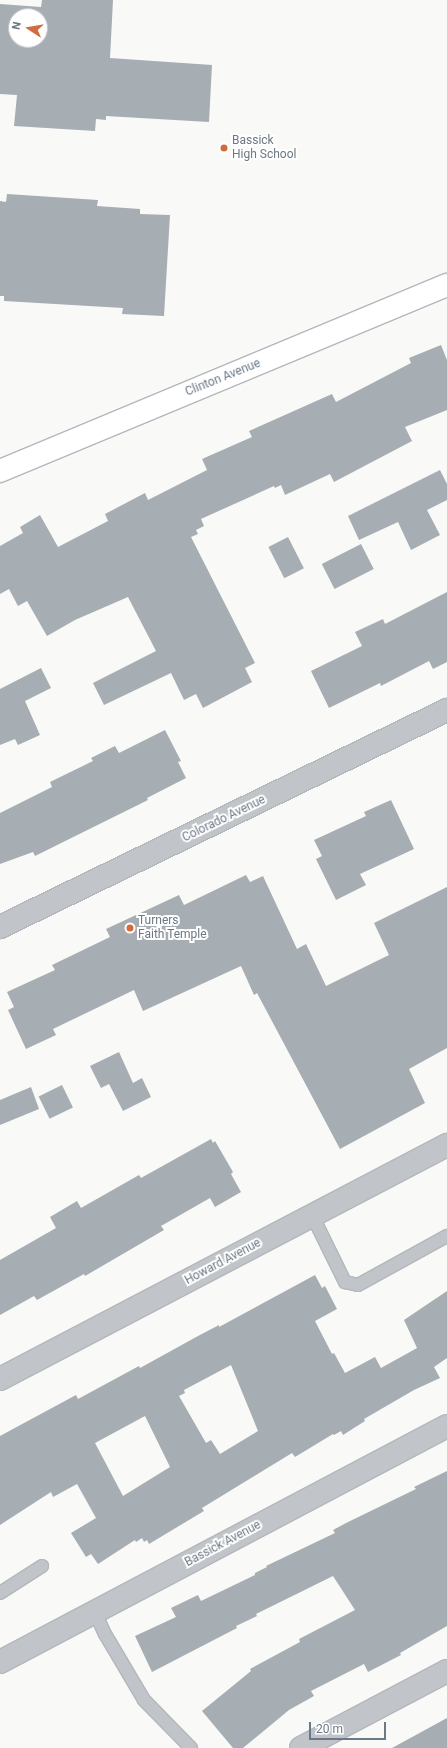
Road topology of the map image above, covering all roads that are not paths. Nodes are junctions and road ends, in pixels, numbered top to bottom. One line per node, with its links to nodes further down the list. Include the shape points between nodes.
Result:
1 (447, 285): 2 (street, Clinton Avenue)
2 (0, 471)
3 (447, 710): 4 (street, Colorado Avenue)
4 (0, 927)
5 (447, 1144): 6 (street, Howard Avenue)
6 (312, 1215): 7 (lane, via 345,1282 358,1285); 8 (street, Howard Avenue)
7 (447, 1236)
8 (0, 1379)
9 (447, 1426): 12 (street, Bassick Avenue)
10 (42, 1566): 11 (lane)
11 (0, 1593)
12 (95, 1612): 13 (street, Bassick Avenue); 15 (lane, via 144,1700)
13 (0, 1662)
14 (447, 1672): 16 (street)
15 (191, 1748)
16 (302, 1748)

